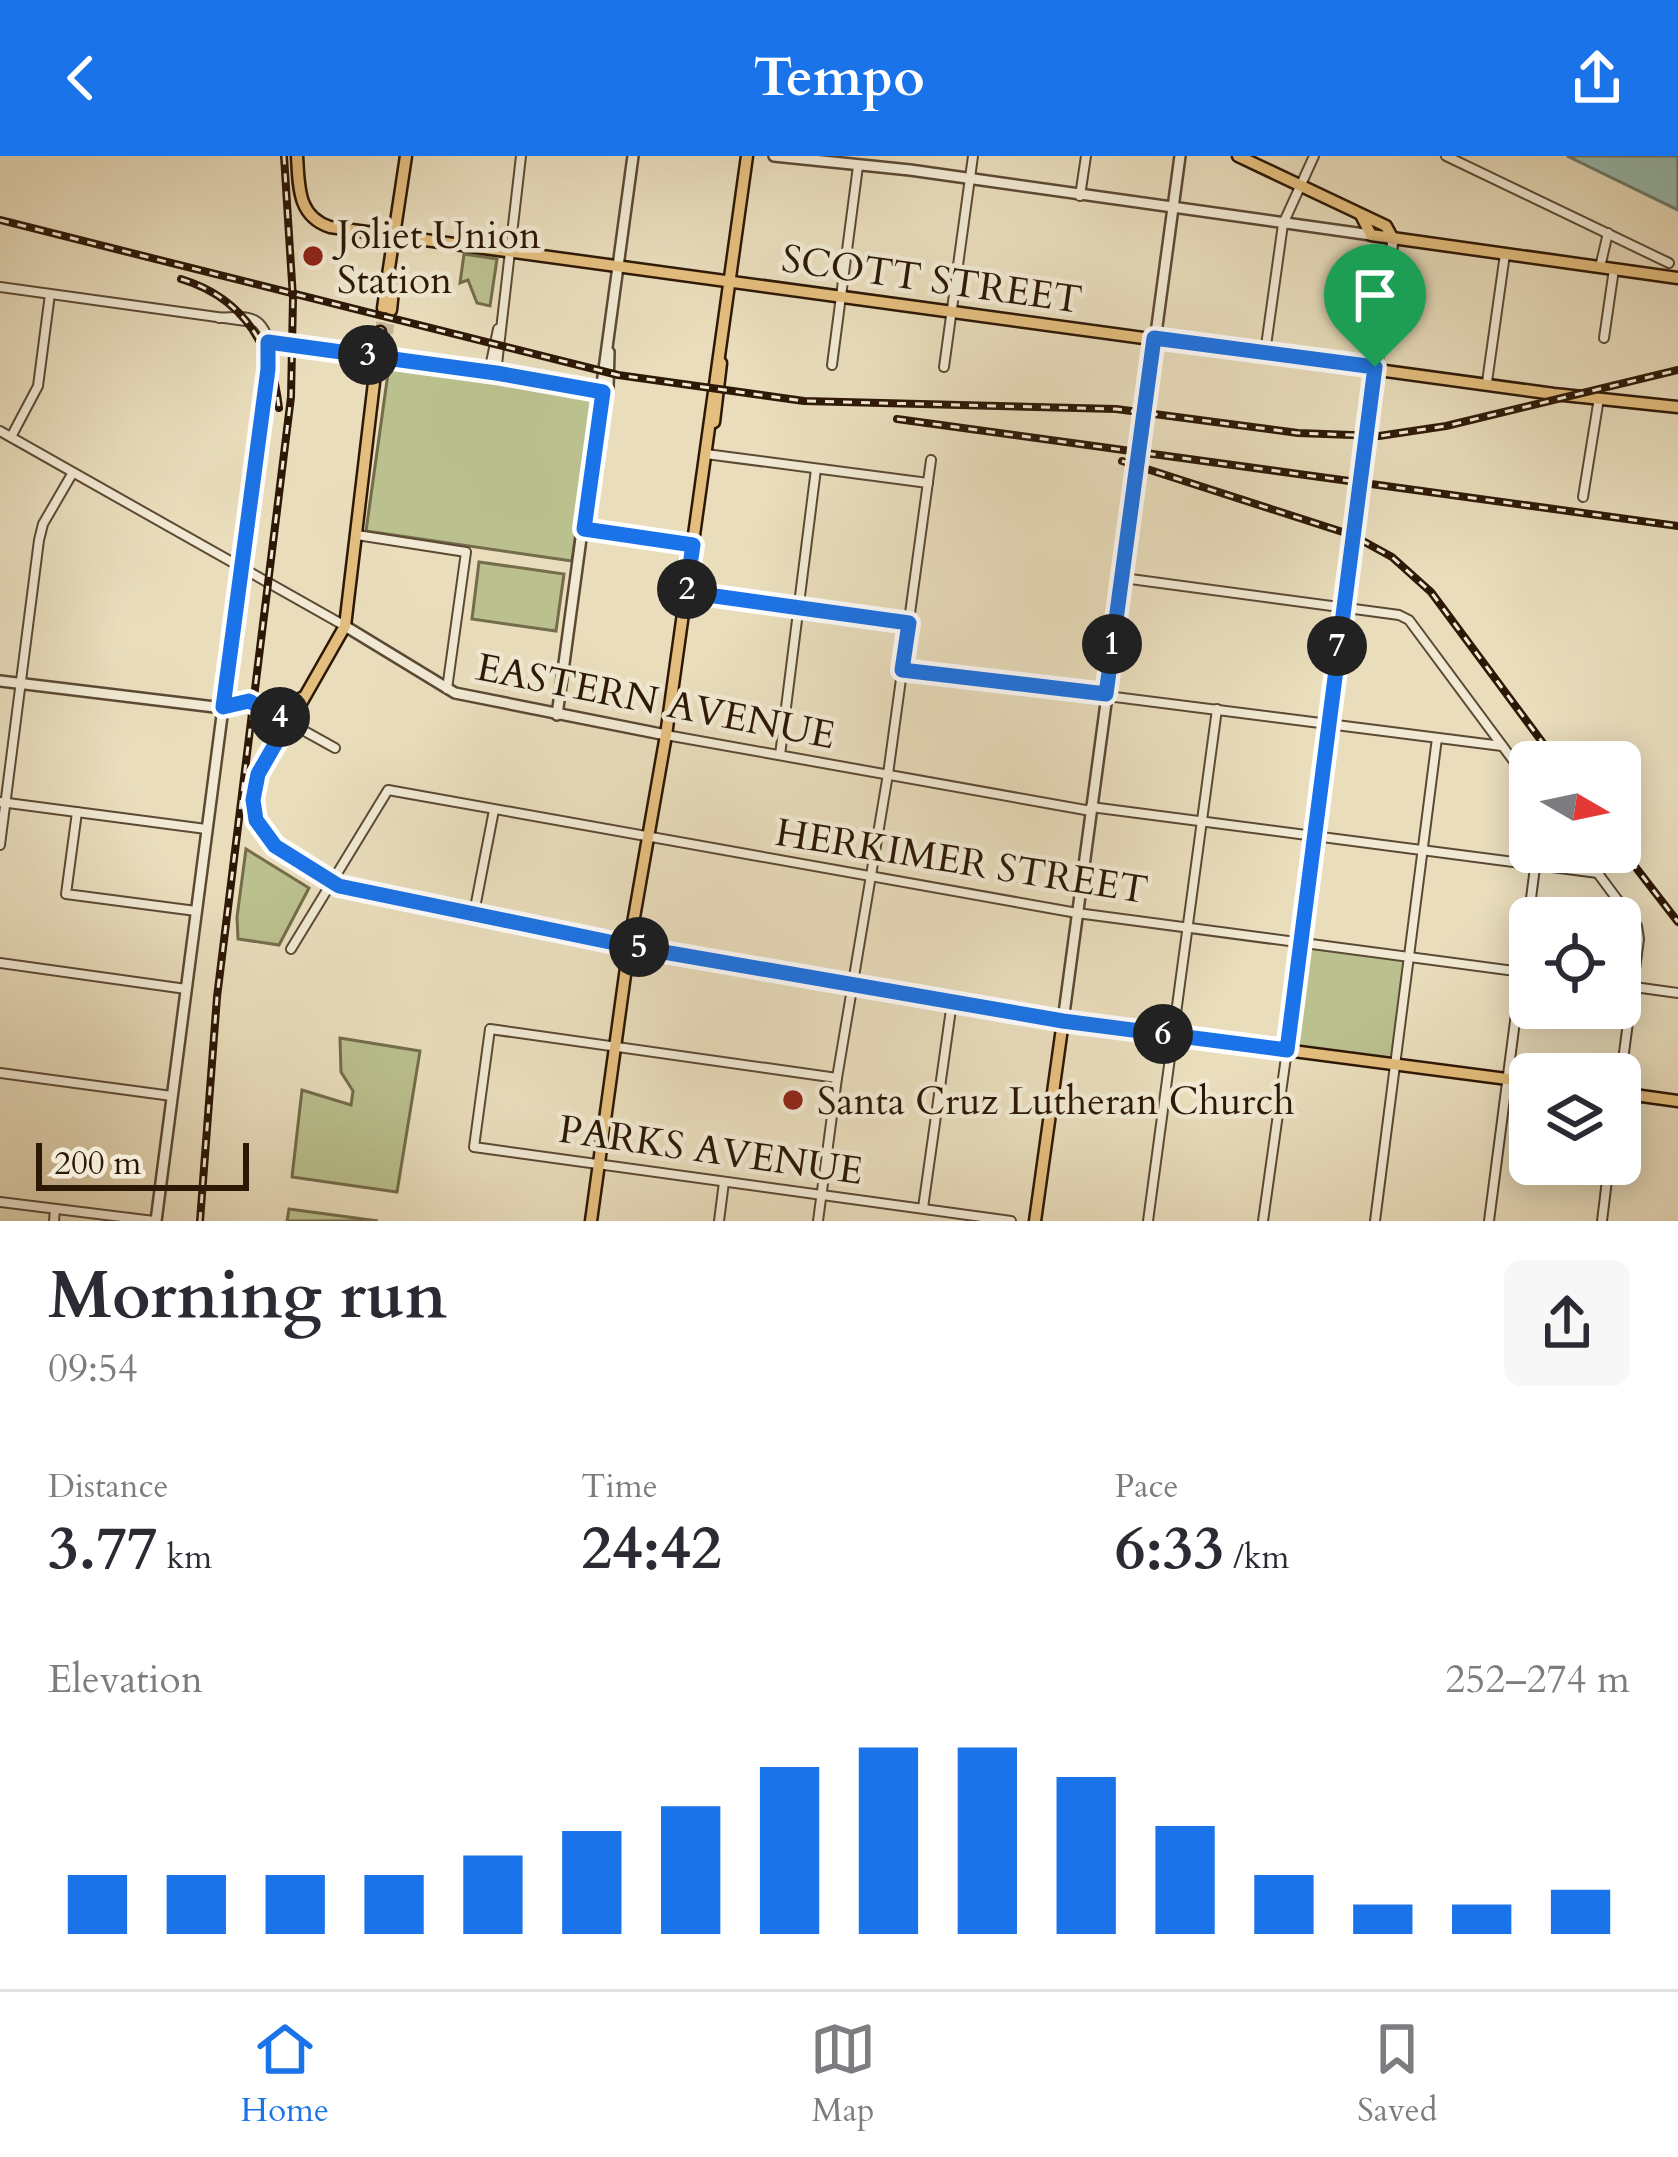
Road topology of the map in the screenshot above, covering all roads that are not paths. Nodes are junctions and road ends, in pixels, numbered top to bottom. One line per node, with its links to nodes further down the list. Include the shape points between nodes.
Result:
1 (297, 156): 21 (main road, SCOTT STREET, via 302,204 315,220)
2 (406, 156): 21 (main road)
3 (521, 156): 24 (street)
4 (633, 156): 27 (street)
5 (747, 156): 31 (main road)
6 (774, 156): 13 (street)
7 (973, 156): 14 (street)
8 (1086, 156): 16 (street)
9 (1180, 156): 17 (street)
10 (1238, 156): 15 (main road)
11 (1314, 156): 15 (street)
12 (1446, 156): 20 (street)
13 (858, 166): 14 (street); 34 (street)
14 (969, 181): 16 (street); 36 (street)
15 (1299, 186): 18 (main road); 19 (street)
16 (1080, 196): 17 (street)
17 (1173, 208): 19 (street); 38 (street)
18 (1360, 215): 22 (main road); 23 (main road)
19 (1283, 224): 22 (street); 41 (street)
20 (1608, 233): 26 (street); 28 (street)
21 (396, 236): 24 (main road, SCOTT STREET); 35 (main road)
22 (1371, 236): 23 (main road)
23 (1393, 238): 25 (main road); 45 (street)
24 (509, 251): 27 (main road, SCOTT STREET); 46 (street)
25 (1505, 254): 28 (main road); 47 (street)
26 (1669, 263)
27 (619, 267): 31 (main road, SCOTT STREET); 48 (street)
28 (1600, 267): 29 (main road)
29 (1614, 269): 30 (main road); 39 (street)
30 (1678, 278)
31 (730, 282): 34 (main road, SCOTT STREET); 53 (main road)
32 (0, 287): 33 (street)
33 (50, 294): 40 (street, via 237,316 256,321); 52 (street, via 38,386)
34 (841, 296): 36 (main road, SCOTT STREET); 43 (street)
35 (387, 309)
36 (952, 311): 38 (main road, SCOTT STREET); 44 (street)
37 (384, 333): 42 (main road)
38 (1154, 338): 41 (main road, SCOTT STREET); 63 (street)
39 (1604, 338)
40 (268, 342): 42 (street); 62 (street)
41 (1265, 353): 45 (main road, SCOTT STREET)
42 (380, 356): 46 (street); 60 (main road)
43 (832, 365)
44 (944, 367)
45 (1375, 367): 47 (main road, SCOTT STREET); 66 (street)
46 (492, 372): 48 (street)
47 (1487, 382): 49 (main road, SCOTT STREET)
48 (603, 392): 59 (street)
49 (1600, 397): 50 (main road, SCOTT STREET); 58 (street)
50 (1678, 407)
51 (0, 431): 52 (street, EASTERN AVENUE)
52 (11, 437): 56 (street, EASTERN AVENUE)
53 (706, 454): 55 (street); 61 (main road)
54 (931, 460): 57 (street)
55 (816, 469): 57 (street); 65 (street)
56 (72, 474): 62 (street, EASTERN AVENUE); 71 (street, via 39,540)
57 (928, 483): 67 (street)
58 (1583, 497)
59 (584, 529): 61 (street); 78 (street)
60 (357, 535): 68 (main road); 72 (street, via 466,552)
61 (693, 545): 64 (main road)
62 (240, 569): 68 (street, EASTERN AVENUE); 76 (street)
63 (1121, 578): 66 (street); 73 (street)
64 (686, 592): 65 (street); 81 (main road)
65 (799, 608): 67 (street); 85 (street)
66 (1342, 608): 80 (street); 83 (street, via 1409,620)
67 (909, 623): 69 (street)
68 (345, 626): 72 (street, EASTERN AVENUE); 74 (main road)
69 (902, 670): 73 (street); 87 (street)
70 (0, 681): 71 (street)
71 (22, 683): 76 (street); 88 (street)
72 (446, 690): 78 (street, EASTERN AVENUE)
73 (1106, 694): 77 (street); 90 (street)
74 (304, 696): 75 (main road); 79 (main road)
75 (257, 704): 76 (street); 79 (street)
76 (223, 707): 93 (street)
77 (1217, 709): 80 (street); 92 (street)
78 (557, 715): 81 (street, EASTERN AVENUE)
79 (288, 722): 84 (street); 101 (main road, via 253,792 256,820 268,840)
80 (1328, 724): 82 (street); 95 (street)
81 (666, 735): 85 (street, EASTERN AVENUE); 94 (main road)
82 (1437, 739): 83 (street); 97 (street)
83 (1502, 746): 86 (street)
84 (335, 748)
85 (781, 755): 87 (street, EASTERN AVENUE)
86 (1509, 755)
87 (888, 774): 90 (street, EASTERN AVENUE); 100 (street)
88 (3, 802): 91 (street); 96 (street)
89 (494, 809): 94 (street, HERKIMER STREET); 101 (street, HERKIMER STREET, via 388,790); 104 (street)
90 (1091, 809): 92 (street, EASTERN AVENUE); 105 (street)
91 (77, 812): 93 (street); 103 (street, via 66,894)
92 (1202, 822): 95 (street, EASTERN AVENUE); 106 (street)
93 (206, 830): 103 (street)
94 (649, 836): 100 (street, HERKIMER STREET); 108 (main road)
95 (1313, 836): 97 (street, EASTERN AVENUE); 107 (street)
96 (0, 845)
97 (1424, 852): 98 (street, EASTERN AVENUE); 110 (street)
98 (1509, 863)
99 (1598, 873): 102 (street)
100 (871, 878): 105 (street, HERKIMER STREET); 113 (street)
101 (332, 883): 104 (main road); 109 (street)
102 (1616, 897)
103 (196, 911): 114 (street)
104 (474, 913): 108 (main road)
105 (1077, 913): 106 (street, HERKIMER STREET); 118 (street)
106 (1188, 927): 107 (street, HERKIMER STREET); 120 (street)
107 (1300, 942): 110 (street, HERKIMER STREET); 122 (street)
108 (629, 946): 113 (main road); 121 (main road)
109 (291, 949)
110 (1410, 957): 112 (street, HERKIMER STREET); 123 (street)
111 (0, 963): 114 (street)
112 (1509, 970)
113 (853, 985): 117 (main road); 125 (street)
114 (186, 988): 127 (street)
115 (1641, 988): 116 (street)
116 (1678, 993)
117 (952, 1002): 118 (main road); 136 (street)
118 (1063, 1021): 120 (main road); 143 (main road)
119 (1516, 1029): 126 (street)
120 (1174, 1036): 122 (main road); 144 (street)
121 (614, 1047): 125 (street); 130 (main road); 130 (street, PARKS AVENUE, via 490,1029 474,1147)
122 (1287, 1050): 123 (main road); 145 (street)
123 (1396, 1064): 126 (main road); 146 (street)
124 (0, 1072): 127 (street)
125 (837, 1078): 133 (street)
126 (1508, 1079): 147 (street)
127 (172, 1096): 138 (street)
128 (1641, 1096): 129 (main road)
129 (1678, 1101)
130 (598, 1164): 131 (street, PARKS AVENUE); 139 (main road)
131 (724, 1181): 133 (street, PARKS AVENUE); 140 (street)
132 (1607, 1185): 148 (street)
133 (822, 1195): 136 (street, PARKS AVENUE); 141 (street)
134 (0, 1202): 135 (street)
135 (55, 1209): 137 (street); 138 (street)
136 (922, 1209): 142 (street, PARKS AVENUE)
137 (54, 1221)
138 (155, 1221)
139 (591, 1221)
140 (719, 1221)
141 (818, 1221)
142 (1011, 1221)
143 (1034, 1221)
144 (1148, 1221)
145 (1263, 1221)
146 (1375, 1221)
147 (1489, 1221)
148 (1602, 1221)

